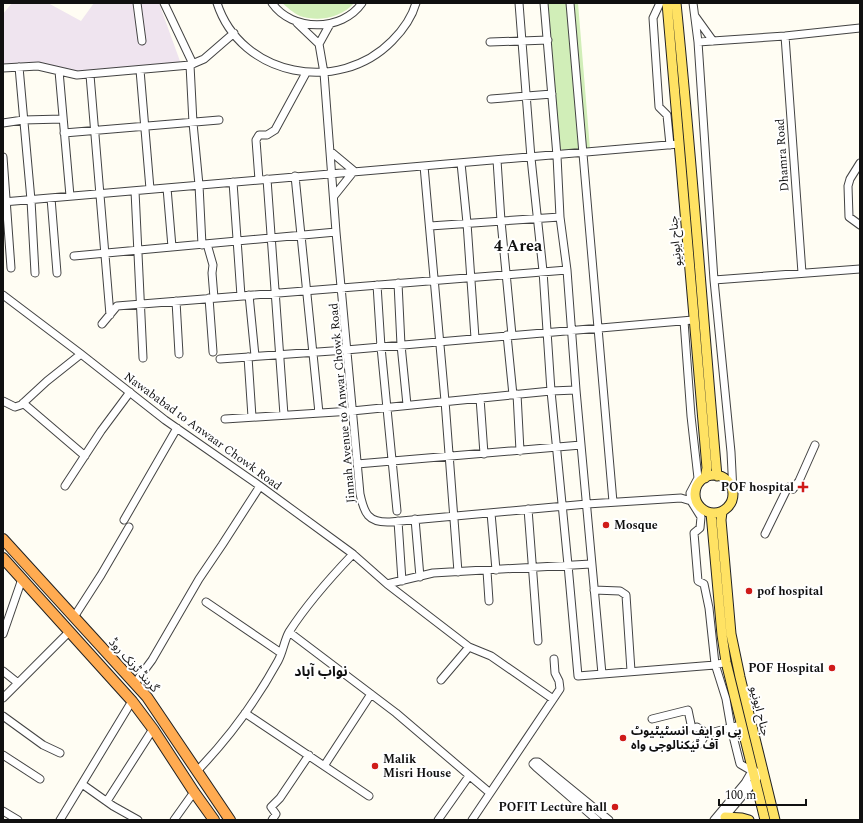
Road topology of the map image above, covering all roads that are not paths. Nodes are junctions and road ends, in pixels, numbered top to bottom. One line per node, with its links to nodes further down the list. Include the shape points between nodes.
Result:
1 (137, 3): 21 (street)
2 (164, 3): 27 (street)
3 (217, 3): 18 (street)
4 (272, 3): 15 (street, via 276,9)
5 (362, 3): 16 (street, via 346,18)
6 (416, 3): 33 (street, via 408,22 386,48 357,65)
7 (519, 3): 22 (street)
8 (544, 3): 20 (street)
9 (570, 3): 48 (street)
10 (660, 3): 46 (street, via 653,18 658,99 659,106 667,115)
11 (676, 3): 154 (main road, جناح ایونیو)
12 (693, 3): 14 (street)
13 (666, 5): 46 (main road, جناح ایونیو)
14 (694, 14): 23 (street); 25 (street)
15 (295, 21): 16 (street, via 312,25); 26 (street)
16 (330, 24): 26 (street)
17 (860, 28): 19 (street)
18 (234, 33): 27 (street, via 204,59); 32 (street, via 254,53 266,60)
19 (785, 36): 23 (street); 93 (street, Dhamra Road)
20 (548, 40): 22 (street); 35 (street)
21 (142, 41)
22 (522, 41): 24 (street); 36 (street)
23 (713, 41): 25 (street)
24 (490, 42)
25 (698, 42): 97 (street)
26 (319, 44): 33 (street, Jinnah Avenue to Anwar Chowk Road)
27 (192, 64): 30 (street); 41 (street)
28 (19, 67): 29 (street); 31 (street, via 38,66); 39 (street)
29 (3, 68)
30 (140, 70): 34 (street); 43 (street)
31 (59, 71): 34 (street); 38 (street)
32 (306, 73): 33 (street); 60 (street, via 275,130 259,136 256,140)
33 (324, 73): 47 (street, Jinnah Avenue to Anwar Chowk Road)
34 (90, 75): 44 (street)
35 (552, 94): 36 (street); 49 (street)
36 (526, 96): 37 (street); 51 (street)
37 (491, 99)
38 (63, 119): 39 (street); 45 (street)
39 (23, 120): 42 (street); 70 (street)
40 (218, 120): 41 (street)
41 (193, 122): 43 (street); 62 (street)
42 (3, 123)
43 (144, 126): 44 (street); 64 (street)
44 (94, 131): 45 (street); 66 (street)
45 (64, 133): 67 (street)
46 (674, 144): 48 (street); 109 (main road, جناح ایونیو)
47 (330, 151): 56 (street); 57 (street, Jinnah Avenue to Anwar Chowk Road)
48 (584, 153): 49 (street); 111 (street)
49 (557, 156): 51 (street); 72 (street)
50 (3, 157): 71 (street)
51 (531, 158): 52 (street); 73 (street)
52 (497, 160): 53 (street); 74 (street)
53 (461, 163): 55 (street); 75 (street)
54 (860, 163): 76 (street, via 848,186 849,218)
55 (424, 166): 56 (street); 77 (street)
56 (354, 172): 57 (street); 68 (street)
57 (332, 173): 58 (street); 68 (street, Jinnah Avenue to Anwar Chowk Road)
58 (296, 176): 59 (street); 79 (street)
59 (266, 179): 60 (street); 80 (street)
60 (259, 180): 61 (street)
61 (233, 182): 62 (street); 81 (street)
62 (199, 185): 63 (street); 82 (street)
63 (167, 188): 64 (street); 83 (street)
64 (150, 189): 65 (street)
65 (135, 191): 66 (street); 84 (street)
66 (100, 194): 67 (street); 85 (street)
67 (70, 196): 69 (street)
68 (334, 196): 78 (street, Jinnah Avenue to Anwar Chowk Road)
69 (51, 198): 70 (street); 92 (street)
70 (31, 200): 71 (street); 91 (street)
71 (5, 202): 87 (street)
72 (560, 217): 73 (street); 88 (street)
73 (538, 218): 74 (street); 90 (street)
74 (501, 221): 75 (street); 94 (street)
75 (467, 223): 77 (street); 95 (street)
76 (860, 225)
77 (430, 226): 96 (street)
78 (336, 232): 79 (street); 100 (street, Jinnah Avenue to Anwar Chowk Road)
79 (301, 235): 80 (street); 101 (street)
80 (271, 238): 81 (street); 102 (street)
81 (238, 242): 82 (street); 104 (street)
82 (205, 245): 83 (street); 105 (street, via 213,265)
83 (172, 247): 84 (street)
84 (138, 250): 85 (street); 107 (street)
85 (105, 253): 86 (street); 108 (street)
86 (74, 256)
87 (11, 268)
88 (568, 270): 90 (street); 112 (street)
89 (858, 270): 93 (street)
90 (543, 271): 94 (street); 113 (street)
91 (35, 273)
92 (57, 273)
93 (802, 273): 97 (street)
94 (507, 274): 95 (street); 114 (street)
95 (470, 277): 96 (street); 115 (street)
96 (434, 280): 98 (street); 116 (street)
97 (714, 280): 159 (street)
98 (398, 283): 99 (street); 117 (street)
99 (377, 285): 100 (street); 118 (street)
100 (342, 288): 101 (street); 119 (street, Jinnah Avenue to Anwar Chowk Road)
101 (307, 290): 102 (street); 121 (street)
102 (275, 293): 104 (street); 124 (street)
103 (3, 295): 122 (street, Nawababad to Anwaar Chowk Road)
104 (245, 296): 105 (street); 125 (street)
105 (211, 298): 106 (street); 120 (street)
106 (176, 301): 107 (street); 123 (street)
107 (141, 304): 108 (street, via 117,306); 127 (street)
108 (110, 315): 110 (street)
109 (689, 320): 111 (street); 155 (main road, جناح ایونیو, via 707,468); 160 (street, via 691,416 698,478)
110 (102, 324)
111 (598, 328): 112 (street); 163 (street)
112 (572, 330): 113 (street); 129 (street)
113 (548, 332): 114 (street); 130 (street)
114 (510, 335): 115 (street); 132 (street)
115 (475, 338): 116 (street)
116 (440, 341): 117 (street); 135 (street)
117 (401, 345): 118 (street); 137 (street)
118 (381, 347): 119 (street); 138 (street)
119 (346, 350): 121 (street); 139 (street, Jinnah Avenue to Anwar Chowk Road)
120 (213, 352)
121 (313, 353): 124 (street); 140 (street)
122 (81, 354): 131 (street, Nawababad to Anwaar Chowk Road); 136 (street)
123 (179, 354)
124 (280, 355): 125 (street); 141 (street)
125 (255, 356): 126 (street)
126 (248, 357): 128 (street); 142 (street)
127 (143, 358)
128 (220, 359)
129 (576, 390): 130 (street); 145 (street)
130 (551, 391): 132 (street); 147 (street)
131 (130, 392): 144 (street, Nawababad to Anwaar Chowk Road); 150 (street)
132 (515, 394): 133 (street); 148 (street)
133 (480, 398): 135 (street); 149 (street)
134 (3, 401): 136 (street, via 15,407)
135 (445, 401): 137 (street); 151 (street)
136 (23, 402): 150 (street)
137 (407, 405): 138 (street)
138 (387, 407): 139 (street); 152 (street)
139 (352, 411): 140 (street); 153 (street, Jinnah Avenue to Anwar Chowk Road)
140 (319, 413): 141 (street)
141 (284, 415): 142 (street)
142 (252, 417): 143 (street)
143 (225, 419)
144 (177, 428): 157 (street, Nawababad to Anwaar Chowk Road); 174 (street)
145 (581, 445): 147 (street); 164 (street)
146 (815, 445): 177 (street, via 799,481 793,489 787,489)
147 (557, 448): 148 (street); 165 (street)
148 (520, 451): 149 (street)
149 (484, 454): 151 (street)
150 (85, 456): 156 (street)
151 (449, 457): 152 (street); 172 (street)
152 (393, 461): 153 (street); 168 (street)
153 (357, 464): 175 (street, Jinnah Avenue to Anwar Chowk Road, via 363,508 370,517 380,522)
154 (717, 476): 155 (main road); 159 (main road, via 728,481)
155 (705, 478): 158 (main road)
156 (64, 486)
157 (260, 486): 179 (street, Nawababad to Anwaar Chowk Road); 209 (street)
158 (697, 486): 160 (street); 166 (main road, via 696,497)
159 (733, 492): 169 (main road, via 731,503)
160 (690, 493): 161 (street); 162 (street)
161 (681, 498): 162 (street); 163 (street, Jinnah Avenue to Anwar Chowk Road)
162 (691, 501): 166 (street); 203 (street, via 701,517 700,528 694,533 698,581 704,584 708,602)
163 (613, 502): 164 (street, Jinnah Avenue to Anwar Chowk Road)
164 (587, 504): 165 (street, Jinnah Avenue to Anwar Chowk Road); 181 (street)
165 (562, 506): 167 (street, Jinnah Avenue to Anwar Chowk Road); 182 (street)
166 (701, 507): 171 (main road)
167 (528, 509): 170 (street, Jinnah Avenue to Anwar Chowk Road); 183 (street)
168 (396, 511)
169 (722, 512): 171 (main road); 226 (main road, جناح ایونیو, via 731,634)
170 (491, 513): 172 (street, Jinnah Avenue to Anwar Chowk Road); 184 (street)
171 (711, 513): 202 (main road, جناح ایونیو)
172 (454, 516): 173 (street, Jinnah Avenue to Anwar Chowk Road); 186 (street)
173 (415, 519): 175 (street, Jinnah Avenue to Anwar Chowk Road); 187 (street)
174 (124, 520)
175 (398, 521): 189 (street)
176 (129, 527): 194 (street)
177 (765, 534)
178 (3, 539): 194 (highway, گرینڈ ٹرنک روڈ)
179 (353, 554): 190 (street, Nawababad to Anwaar Chowk Road); 196 (street, via 310,602)
180 (3, 558): 188 (highway, گرینڈ ٹرنک روڈ)
181 (591, 564): 182 (street); 191 (street)
182 (568, 565): 183 (street); 206 (street, via 578,676)
183 (532, 568): 184 (street); 198 (street)
184 (496, 570): 185 (street)
185 (488, 571): 186 (street); 192 (street)
186 (458, 572): 187 (street, via 433,573)
187 (420, 577): 189 (street)
188 (22, 579): 195 (highway, گرینڈ ٹرنک روڈ); 197 (street)
189 (402, 581): 190 (street)
190 (387, 584): 199 (street, Nawababad to Anwaar Chowk Road)
191 (594, 590): 205 (street, via 620,590 626,595); 206 (street)
192 (489, 601)
193 (206, 602): 200 (street)
194 (74, 617): 209 (highway, گرینڈ ٹرنک روڈ)
195 (70, 631): 208 (street); 213 (highway, گرینڈ ٹرنک روڈ)
196 (289, 632): 200 (street); 210 (street)
197 (3, 634)
198 (538, 641)
199 (469, 646): 207 (street); 212 (street, Nawababad to Anwaar Chowk Road, via 491,656)
200 (281, 653): 214 (street)
201 (554, 659): 212 (street, via 560,689)
202 (726, 662): 203 (street); 217 (main road, جناح ایونیو)
203 (715, 665): 205 (street); 218 (street, via 726,699)
204 (3, 671): 208 (street)
205 (631, 671): 206 (street)
206 (602, 674)
207 (440, 680)
208 (18, 683): 211 (street)
209 (135, 684): 227 (highway, گرینڈ ٹرنک روڈ, via 158,712)
210 (371, 694): 225 (street); 229 (street)
211 (3, 698)
212 (553, 699): 234 (street)
213 (132, 701): 219 (highway, گرینڈ ٹرنک روڈ); 232 (street)
214 (245, 713): 224 (street); 227 (street)
215 (3, 716): 222 (street)
216 (652, 719): 220 (street, via 688,710 692,729 697,727)
217 (741, 725): 218 (street); 228 (main road, جناح ایونیو)
218 (731, 728): 220 (street); 228 (street, via 740,764)
219 (153, 729): 233 (highway, گرینڈ ٹرنک روڈ); 236 (street)
220 (706, 734): 221 (street, via 700,744)
221 (696, 745)
222 (60, 752)
223 (3, 755): 230 (street)
224 (309, 756): 225 (street); 245 (street, via 280,798 272,805 276,814)
225 (324, 766): 235 (street)
226 (762, 769): 228 (street); 231 (street); 253 (main road, جناح ایونیو)
227 (197, 771): 244 (highway, گرینڈ ٹرنک روڈ)
228 (752, 771): 231 (main road, جناح ایونیو); 238 (street)
229 (469, 776): 234 (street); 246 (street)
230 (40, 779)
231 (754, 782): 238 (street); 252 (main road, جناح ایونیو)
232 (82, 784): 236 (street); 240 (street)
233 (194, 792): 242 (street); 243 (highway, گرینڈ ٹرنک روڈ)
234 (490, 793): 247 (street)
235 (369, 796)
236 (107, 801): 241 (street)
237 (3, 811): 239 (street)
238 (722, 817): 250 (street); 251 (main road)
239 (18, 820)
240 (60, 820)
241 (138, 820)
242 (174, 820)
243 (214, 820)
244 (230, 820)
245 (272, 820)
246 (438, 820)
247 (472, 820)
248 (597, 820): 249 (street, via 536,767 535,762)
249 (609, 820)
250 (714, 820)
251 (749, 820)
252 (765, 820)
253 (775, 820)

